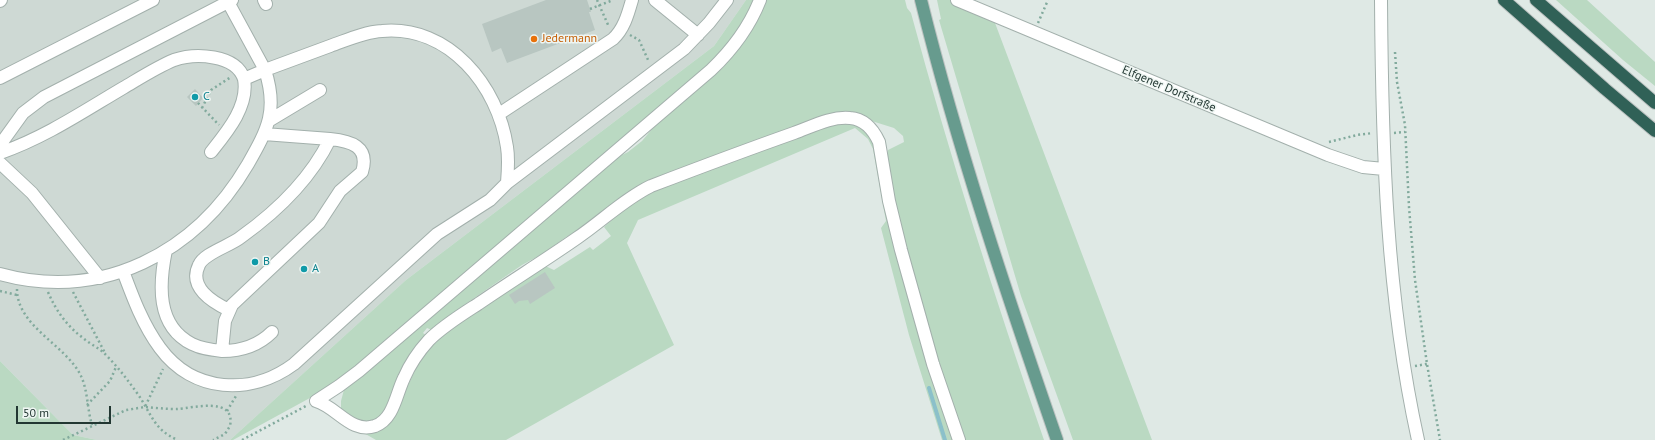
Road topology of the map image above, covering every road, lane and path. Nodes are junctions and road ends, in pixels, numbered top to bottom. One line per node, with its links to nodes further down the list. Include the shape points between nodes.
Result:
1 (153, 0): 20 (street)
2 (613, 0): 14 (path)
3 (632, 0): 25 (street, via 623,26 613,40)
4 (655, 0): 16 (street)
5 (727, 0): 16 (street)
6 (760, 0): 55 (street, via 743,34 711,70 359,371)
7 (921, 0): 64 (main road, via 988,233)
8 (957, 0): 15 (street, Elfgener Dorfstraße)
9 (1048, 0): 15 (path)
10 (1381, 0): 30 (street)
11 (1504, 0): 27 (highway)
12 (1536, 0): 23 (highway)
13 (230, 1): 18 (street); 34 (street, via 44,97 23,113)
14 (590, 9)
15 (1033, 32): 38 (street, Elfgener Dorfstraße, via 1328,155 1363,167)
16 (698, 35): 39 (street, via 625,95)
17 (1395, 48): 29 (path, via 1397,82)
18 (265, 70): 19 (street); 25 (street, via 369,32 396,30 433,40 461,58 483,82); 26 (street, via 270,91)
19 (242, 75): 24 (path, via 211,90); 28 (street, via 245,90 241,105); 36 (street, via 226,62 212,58 188,57 175,60 44,133)
20 (0, 78)
21 (320, 90): 26 (street)
22 (198, 103): 24 (path)
23 (1655, 103)
24 (202, 108): 28 (path)
25 (499, 114): 39 (street, via 507,148)
26 (270, 120): 31 (street)
27 (1655, 131)
28 (226, 132): 35 (street)
29 (1405, 132): 30 (path); 66 (path, via 1415,280)
30 (1383, 133): 33 (path, via 1357,135); 38 (street)
31 (264, 134): 32 (street); 40 (street, via 244,170 223,200 198,226)
32 (330, 139): 49 (street, via 312,169 279,205 242,237 204,258 199,265 196,276 200,288 210,299); 49 (street, via 350,142 358,147 363,158 362,172 340,191 319,223)
33 (1328, 143)
34 (0, 145)
35 (211, 152)
36 (0, 153)
37 (0, 163): 43 (street, via 32,193)
38 (1384, 169): 65 (street, via 1394,292 1404,368)
39 (507, 183): 53 (street, via 490,200 437,234 294,364 278,375 247,384 217,385 189,373)
40 (166, 250): 41 (street); 51 (street, via 161,289 169,322 178,334 192,344)
41 (124, 271): 43 (street); 53 (street, via 145,324)
42 (0, 274): 44 (street)
43 (100, 278): 46 (street)
44 (18, 279): 45 (street); 48 (path)
45 (45, 282): 46 (street); 52 (path, via 52,301 62,317 80,336)
46 (69, 282): 52 (path)
47 (0, 291): 48 (path)
48 (17, 294): 56 (path, via 19,304 29,320 80,374)
49 (229, 310): 51 (street, via 225,321)
50 (272, 332): 51 (street, via 250,347)
51 (222, 352)
52 (105, 354): 54 (path)
53 (168, 358): 57 (path)
54 (116, 366): 56 (path, via 110,381); 57 (path)
55 (316, 402): 62 (path); 63 (street, via 329,406 356,426 366,428 379,424 390,411 412,362 434,335 642,191 769,142 826,122 846,118 856,119 867,125 879,142 888,201 901,250 935,370)
56 (87, 405): 58 (path)
57 (145, 407): 58 (path, via 126,410); 60 (path, via 159,429); 61 (path, via 223,408 230,416 230,426 225,434)
58 (92, 425): 59 (path)
59 (63, 440)
60 (178, 440)
61 (213, 440)
62 (242, 440)
63 (959, 440)
64 (1057, 440)
65 (1418, 440)
66 (1440, 440)

